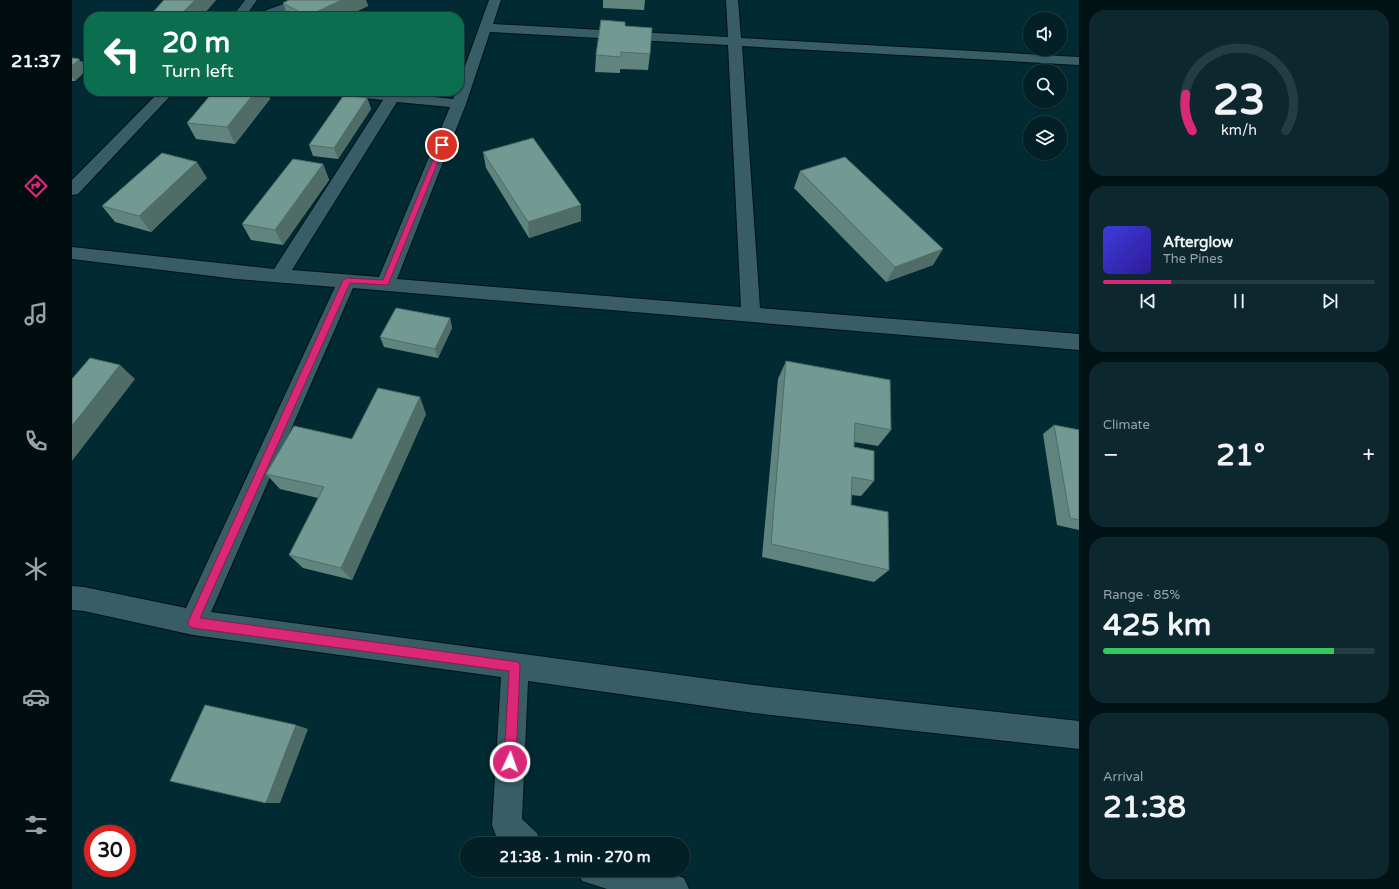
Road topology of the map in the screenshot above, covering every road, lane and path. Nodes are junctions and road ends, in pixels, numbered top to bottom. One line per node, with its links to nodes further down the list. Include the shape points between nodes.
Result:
1 (251, 0): 5 (street)
2 (306, 0): 6 (street)
3 (496, 0): 7 (street)
4 (732, 0): 8 (street)
5 (242, 12)
6 (274, 12)
7 (486, 28): 8 (street); 12 (street)
8 (734, 41): 9 (street); 23 (street)
9 (1079, 61)
10 (72, 64): 11 (street)
11 (84, 65)
12 (464, 90)
13 (163, 96): 18 (street)
14 (383, 96): 16 (street)
15 (462, 96): 17 (street)
16 (393, 97): 17 (street); 20 (street)
17 (459, 104): 22 (street)
18 (72, 190)
19 (72, 253): 20 (street)
20 (279, 275): 21 (street)
21 (347, 280): 22 (street); 26 (street)
22 (386, 283): 23 (street)
23 (751, 314): 24 (street)
24 (1079, 342)
25 (72, 598): 26 (street)
26 (193, 622): 27 (street)
27 (515, 666): 28 (street, via 754,699); 29 (street, via 507,825)
28 (1079, 735)
29 (519, 837)
30 (622, 877): 31 (street)
31 (673, 889)

